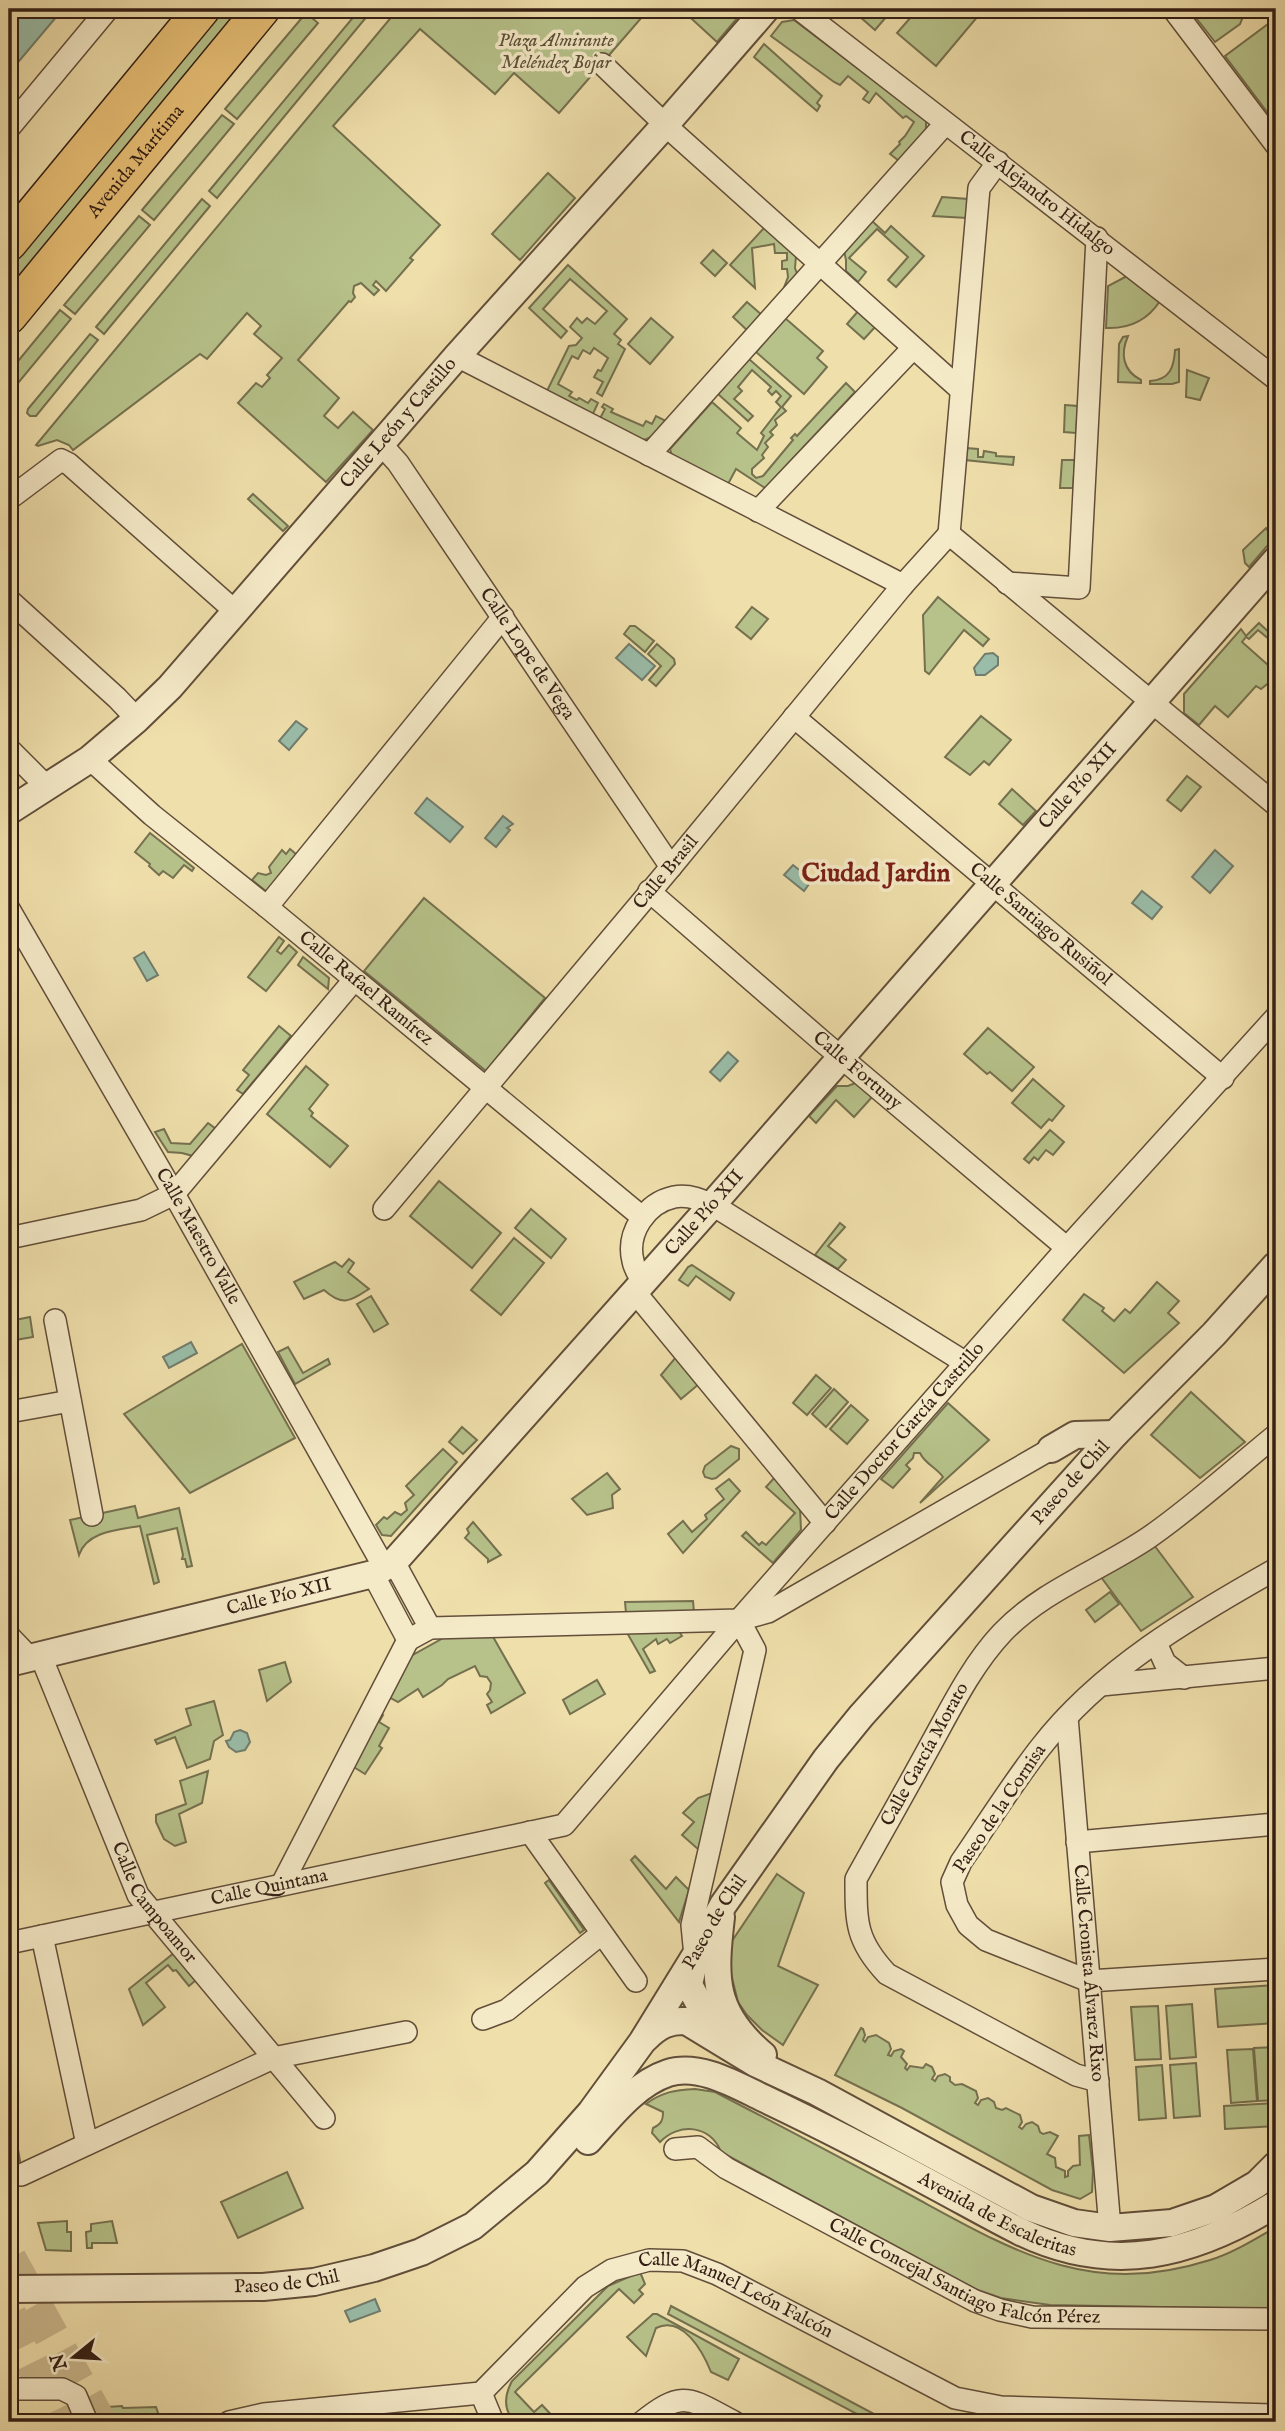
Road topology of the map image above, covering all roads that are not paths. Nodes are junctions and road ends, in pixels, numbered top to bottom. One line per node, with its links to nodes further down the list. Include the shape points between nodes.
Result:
1 (108, 9): 10 (street)
2 (202, 9): 14 (highway)
3 (262, 9): 16 (highway, Avenida Marítima)
4 (766, 9): 9 (street, Calle León y Castillo)
5 (799, 9): 8 (street, Calle Alejandro Hidalgo)
6 (1173, 9): 11 (street)
7 (602, 64): 9 (street)
8 (945, 124): 12 (street, Calle Alejandro Hidalgo); 15 (street)
9 (666, 125): 15 (street); 18 (street, Calle León y Castillo)
10 (9, 128)
11 (1276, 145)
12 (998, 162): 13 (street, Calle Alejandro Hidalgo); 20 (street, via 979,188)
13 (1097, 238): 19 (street, Calle Alejandro Hidalgo); 27 (street, via 1079,588)
14 (9, 243)
15 (820, 264): 17 (street); 22 (street)
16 (9, 316)
17 (913, 348): 20 (street); 24 (street)
18 (457, 356): 21 (street, Calle León y Castillo); 22 (street)
19 (1276, 379)
20 (961, 390): 25 (street)
21 (381, 444): 30 (street, Calle León y Castillo); 31 (street, Calle Lope de Vega)
22 (649, 456): 24 (street)
23 (9, 499): 30 (street, via 61,460)
24 (758, 511): 28 (street)
25 (948, 534): 27 (street); 28 (street, Calle Brasil)
26 (1276, 560): 32 (street, Calle Pío XII)
27 (1007, 583): 32 (street)
28 (902, 585): 33 (street, Calle Brasil)
29 (9, 600): 34 (street)
30 (236, 612): 34 (street, Calle León y Castillo)
31 (503, 617): 40 (street, Calle Lope de Vega); 43 (street)
32 (1151, 703): 38 (street); 41 (street, Calle Pío XII)
33 (794, 717): 40 (street, Calle Brasil); 41 (street, Calle Santiago Rusiñol)
34 (137, 719): 36 (street, Calle León y Castillo)
35 (9, 749): 37 (street)
36 (90, 759): 37 (street, Calle León y Castillo); 43 (street, Calle Rafael Ramírez)
37 (47, 787): 39 (street, Calle León y Castillo)
38 (1276, 805)
39 (9, 811)
40 (671, 867): 42 (street, Calle Brasil)
41 (992, 884): 47 (street, Calle Pío XII); 48 (street, Calle Santiago Rusiñol)
42 (649, 891): 47 (street, Calle Fortuny); 49 (street, Calle Brasil)
43 (267, 907): 45 (street, Calle Rafael Ramírez)
44 (9, 909): 50 (street, Calle Maestro Valle)
45 (354, 980): 49 (street, Calle Rafael Ramírez); 50 (street)
46 (1276, 1017): 48 (street, Calle Doctor García Castrillo)
47 (841, 1056): 51 (street, Calle Pío XII); 55 (street, Calle Fortuny)
48 (1223, 1078): 55 (street, Calle Doctor García Castrillo)
49 (485, 1087): 52 (street, Calle Brasil); 53 (street, Calle Rafael Ramírez)
50 (174, 1194): 54 (street, via 141,1210); 68 (street, Calle Maestro Valle)
51 (712, 1205): 53 (street, via 694,1197 675,1197 656,1203); 57 (street, Calle Pío XII); 59 (street)
52 (384, 1209)
53 (642, 1217): 57 (street, via 632,1238)
54 (9, 1238)
55 (1067, 1248): 59 (street, Calle Doctor García Castrillo)
56 (1276, 1265): 62 (street, Paseo de Chil)
57 (638, 1286): 67 (street); 68 (street, Calle Pío XII)
58 (55, 1320): 60 (street)
59 (966, 1363): 67 (street, Calle Doctor García Castrillo)
60 (70, 1401): 61 (street); 66 (street)
61 (9, 1412)
62 (1115, 1434): 64 (street, via 1075,1435); 65 (street, Paseo de Chil)
63 (1276, 1435): 100 (street, Calle García Morato, via 1150,1536 1031,1605 1003,1632 983,1654 956,1699 856,1879 860,1936 887,1974 1076,2075)
64 (1051, 1449): 65 (street, via 1070,1448); 70 (street, via 768,1612)
65 (1089, 1463): 84 (street, Paseo de Chil, via 843,1737)
66 (92, 1515)
67 (825, 1523): 70 (street, Calle Doctor García Castrillo)
68 (383, 1568): 71 (street); 73 (street); 75 (street, Calle Pío XII)
69 (1276, 1569): 74 (street, Paseo de la Cornisa)
70 (739, 1620): 71 (street); 81 (street, Calle Doctor García Castrillo, via 564,1825); 89 (street, via 755,1650 692,1925)
71 (430, 1628): 73 (street)
72 (9, 1636): 75 (street)
73 (408, 1640): 83 (street)
74 (1156, 1643): 77 (street, via 1165,1663); 78 (street, Paseo de la Cornisa)
75 (26, 1658): 85 (street, Calle Campoamor, via 138,1895)
76 (1276, 1668): 77 (street)
77 (1184, 1678): 78 (street)
78 (1101, 1685): 79 (street, Paseo de la Cornisa)
79 (1067, 1717): 82 (street, Calle Cronista Álvarez Rixo); 92 (street, Paseo de la Cornisa, via 1032,1758 961,1861 952,1882 968,1925 986,1940)
80 (1276, 1824): 82 (street)
81 (530, 1832): 83 (street, Calle Quintana); 86 (street)
82 (1077, 1842): 92 (street, Calle Cronista Álvarez Rixo)
83 (282, 1884): 85 (street, Calle Quintana)
84 (723, 1905): 89 (street, Paseo de Chil); 101 (street, via 716,1977 727,2013 761,2054)
85 (152, 1912): 87 (street, Calle Quintana); 98 (street, Calle Campoamor)
86 (601, 1934): 91 (street); 94 (street, via 507,2010)
87 (42, 1936): 88 (street, Calle Quintana); 103 (street)
88 (9, 1943)
89 (695, 1956): 93 (street, Paseo de Chil); 99 (street, via 689,1986 707,2018)
90 (1276, 1969): 92 (street, Paseo de la Cornisa)
91 (636, 1981)
92 (1089, 1981): 100 (street, Calle Cronista Álvarez Rixo)
93 (679, 1983): 95 (street, via 671,2000); 97 (street, Paseo de Chil)
94 (483, 2019)
95 (675, 2021): 97 (street, via 657,2027); 99 (street, via 686,2021); 105 (street, via 696,2045)
96 (406, 2032): 98 (street)
97 (642, 2042): 109 (street, Paseo de Chil, via 591,2112 537,2173)
98 (273, 2058): 102 (street, Calle Campoamor); 103 (street)
99 (784, 2078): 101 (street)
100 (1098, 2081): 110 (street, Calle Cronista Álvarez Rixo)
101 (817, 2091): 110 (street, Avenida de Escaleritas, via 1031,2208)
102 (324, 2119)
103 (87, 2144): 107 (street)
104 (675, 2148): 112 (street, Calle Concejal Santiago Falcón Pérez, via 698,2147 726,2168 975,2301 1000,2310 1032,2317)
105 (878, 2155): 108 (street, Avenida de Escaleritas, via 1023,2233 1068,2249 1117,2257 1158,2254 1197,2244); 109 (street, Avenida de Escaleritas, via 730,2082 690,2071 670,2072 648,2082 620,2106 539,2191)
106 (1276, 2165): 110 (street, Avenida de Escaleritas, via 1257,2184 1216,2208 1172,2223)
107 (21, 2175)
108 (1276, 2204)
109 (473, 2226): 111 (street, Paseo de Chil, via 421,2252 314,2282 263,2287)
110 (1110, 2228)
111 (9, 2289)
112 (1276, 2319)
113 (9, 2389): 116 (street, via 62,2389 76,2396)
114 (481, 2393): 115 (street, Calle Manuel León Falcón, via 585,2287 612,2270 649,2260 683,2261 717,2274 955,2398 1002,2407); 117 (street, via 264,2413); 118 (street)
115 (1276, 2415)
116 (87, 2422)
117 (229, 2422)
118 (492, 2422)
119 (627, 2422): 120 (street)
120 (642, 2422): 121 (street, via 661,2406 683,2399)
121 (734, 2422)

